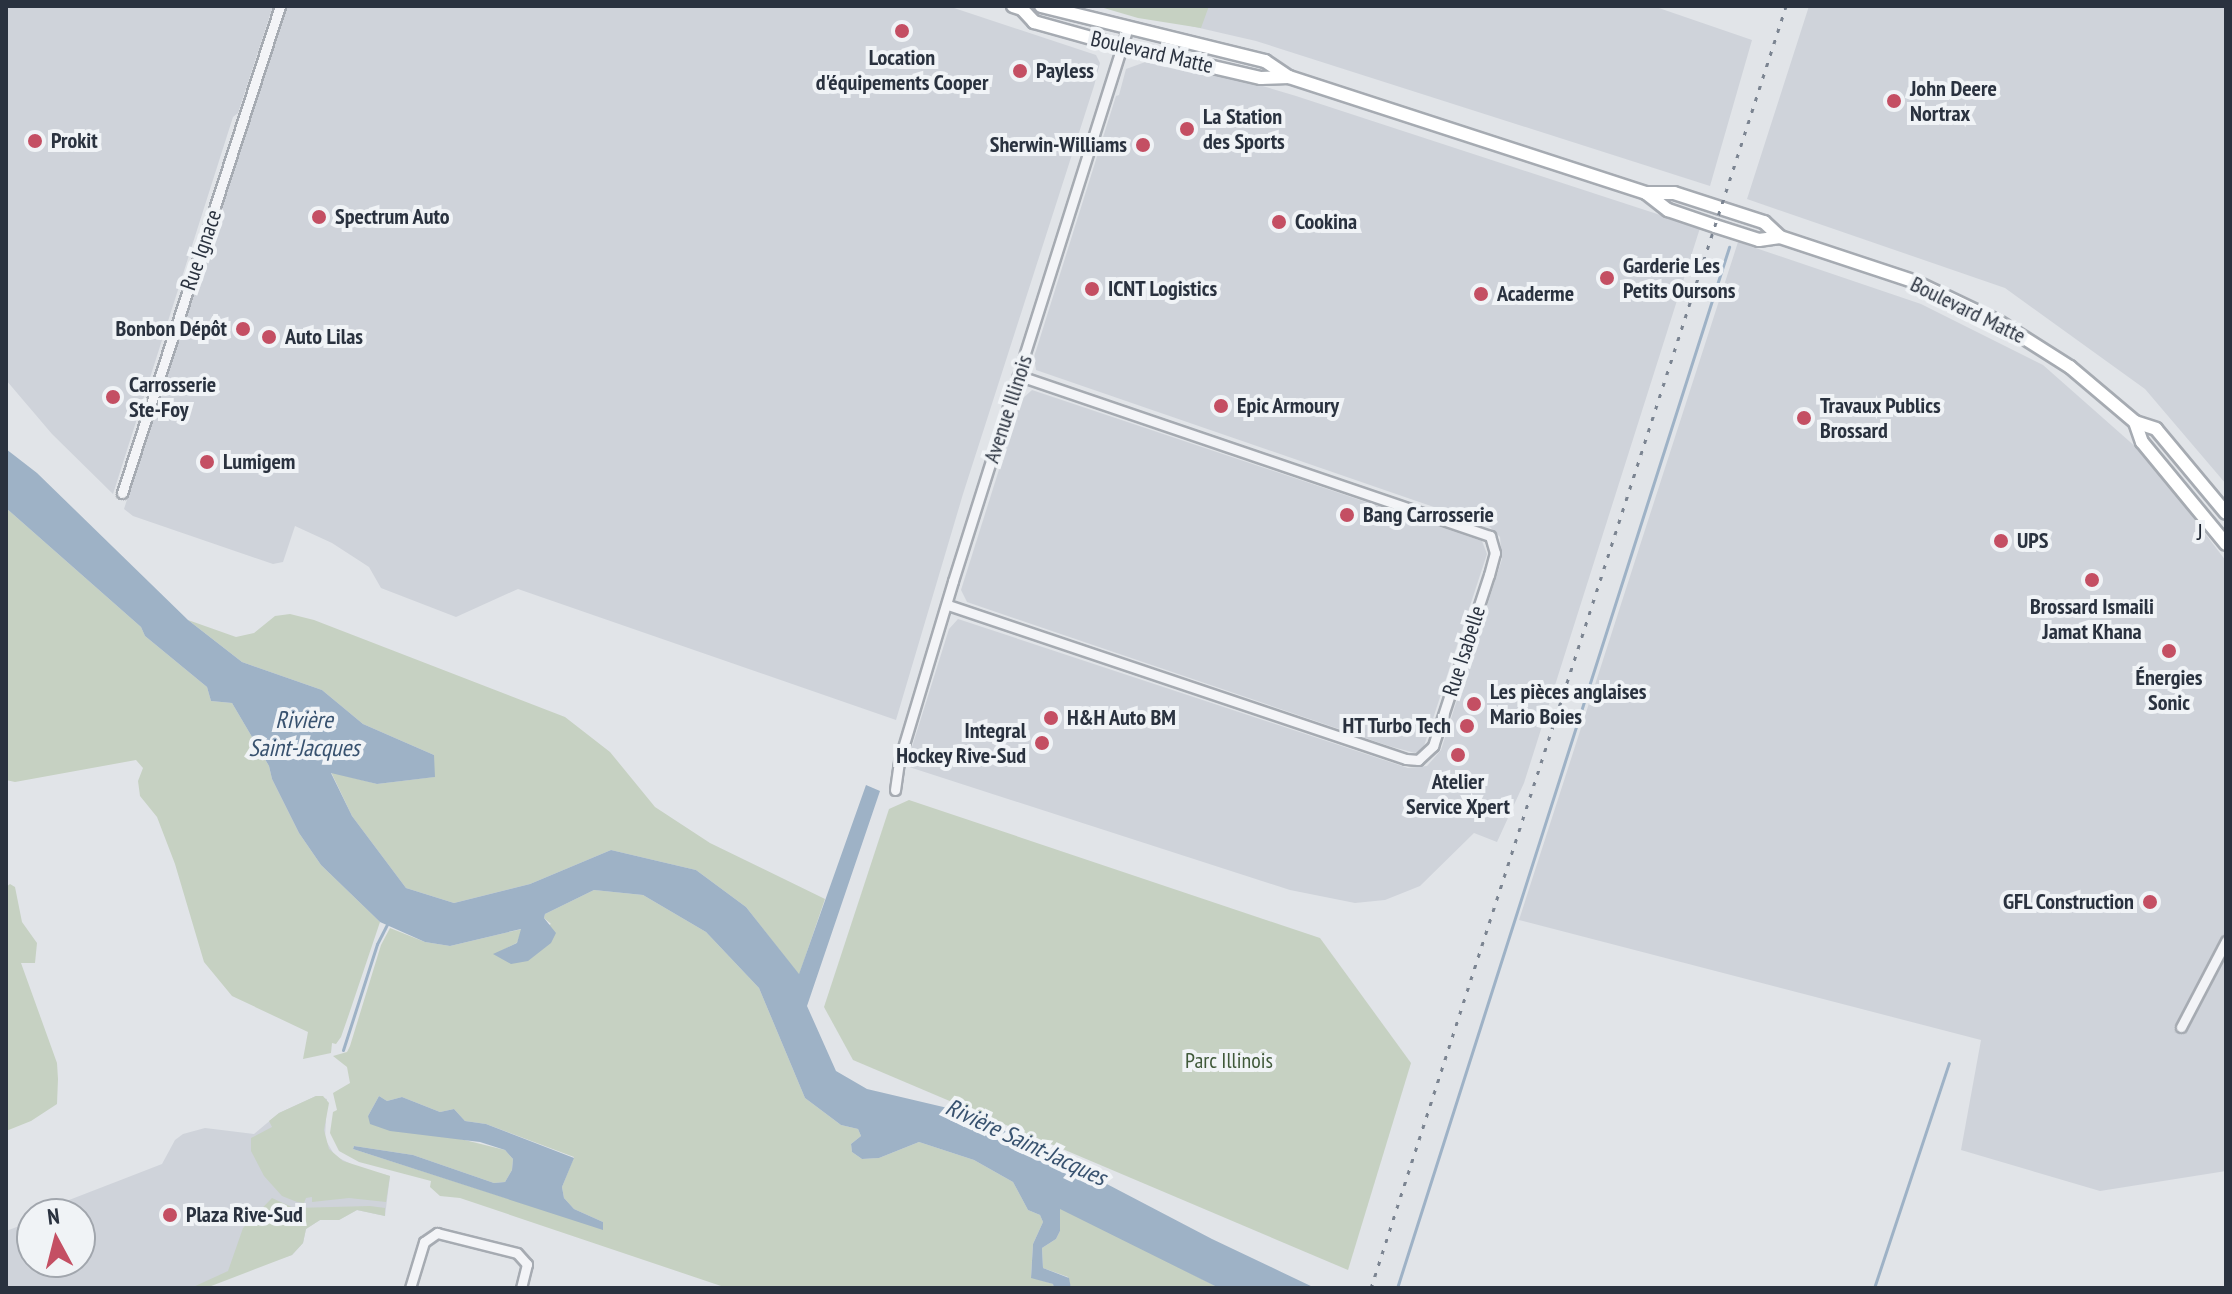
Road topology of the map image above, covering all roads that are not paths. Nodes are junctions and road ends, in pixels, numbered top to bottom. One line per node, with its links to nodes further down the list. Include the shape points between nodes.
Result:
1 (280, 6): 11 (street, Rue Ignace)
2 (1039, 6): 3 (main road, Boulevard Matte); 4 (main road, Boulevard Matte)
3 (1017, 7): 5 (main road, Boulevard Matte, via 1034,22)
4 (1127, 30): 5 (street, Avenue Illinois); 6 (main road, Boulevard Matte, via 1265,61)
5 (1122, 46): 6 (main road, Boulevard Matte, via 1261,78); 9 (street, Avenue Illinois)
6 (1289, 77): 7 (main road, Boulevard Matte)
7 (1646, 193): 8 (main road, Boulevard Matte, via 1674,193 1764,222); 8 (main road, Boulevard Matte, via 1668,210 1705,223 1759,240)
8 (1780, 237): 10 (main road, Boulevard Matte, via 1913,281 1979,311 2070,367)
9 (1020, 376): 14 (street, Avenue Illinois); 14 (street, Rue Isabelle, via 1490,536 1495,553 1485,586 1433,746 1418,760)
10 (2135, 422): 12 (main road, Boulevard Matte, via 2156,429); 13 (main road, Boulevard Matte, via 2142,442)
11 (122, 493)
12 (2226, 513)
13 (2226, 544)
14 (948, 605): 15 (street, Avenue Illinois, via 899,761)
15 (895, 790)
16 (2226, 941): 17 (street)
17 (2181, 1027)
18 (410, 1288): 19 (street, via 424,1242 437,1233 517,1253 527,1264)
19 (521, 1288)

